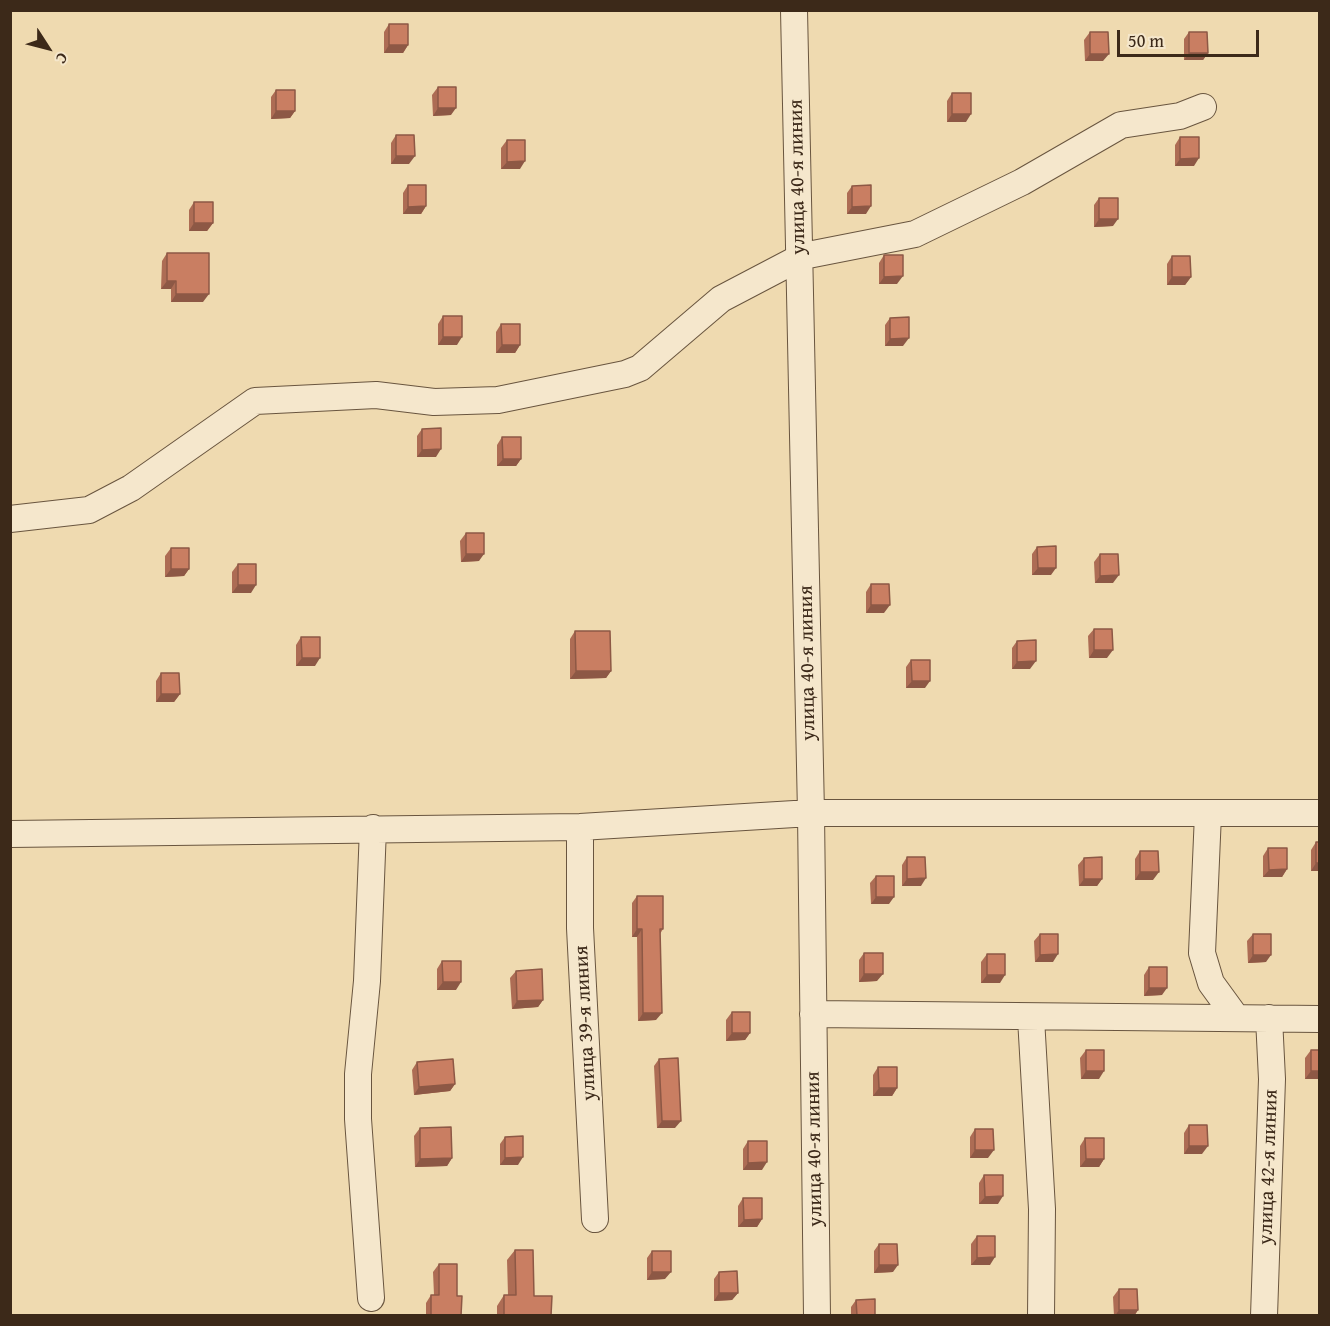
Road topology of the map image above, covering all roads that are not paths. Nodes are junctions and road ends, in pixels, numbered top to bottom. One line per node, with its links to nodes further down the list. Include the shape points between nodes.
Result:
1 (794, 10): 3 (street, улица 40-я линия)
2 (1203, 107): 3 (street, via 1180,116 1121,125 1022,182 915,234)
3 (799, 258): 4 (street, via 721,299 640,368 625,374 498,400 434,402 376,395 255,401 132,488 89,510); 5 (street, улица 40-я линия)
4 (10, 519)
5 (811, 813): 6 (street); 8 (street); 11 (street, улица 40-я линия)
6 (1208, 813): 7 (street); 12 (street, via 1202,953 1211,983)
7 (1320, 813)
8 (580, 827): 9 (street); 16 (street, улица 39-я линия, via 580,928)
9 (373, 828): 10 (street); 17 (street, via 367,981 358,1074)
10 (10, 834)
11 (813, 1014): 13 (street); 18 (street, улица 40-я линия)
12 (1235, 1016): 13 (street); 14 (street)
13 (1031, 1018): 19 (street, via 1042,1209)
14 (1269, 1018): 15 (street); 20 (street, улица 42-я линия, via 1272,1079)
15 (1320, 1019)
16 (595, 1219)
17 (371, 1298)
18 (817, 1316)
19 (1041, 1316)
20 (1264, 1316)

